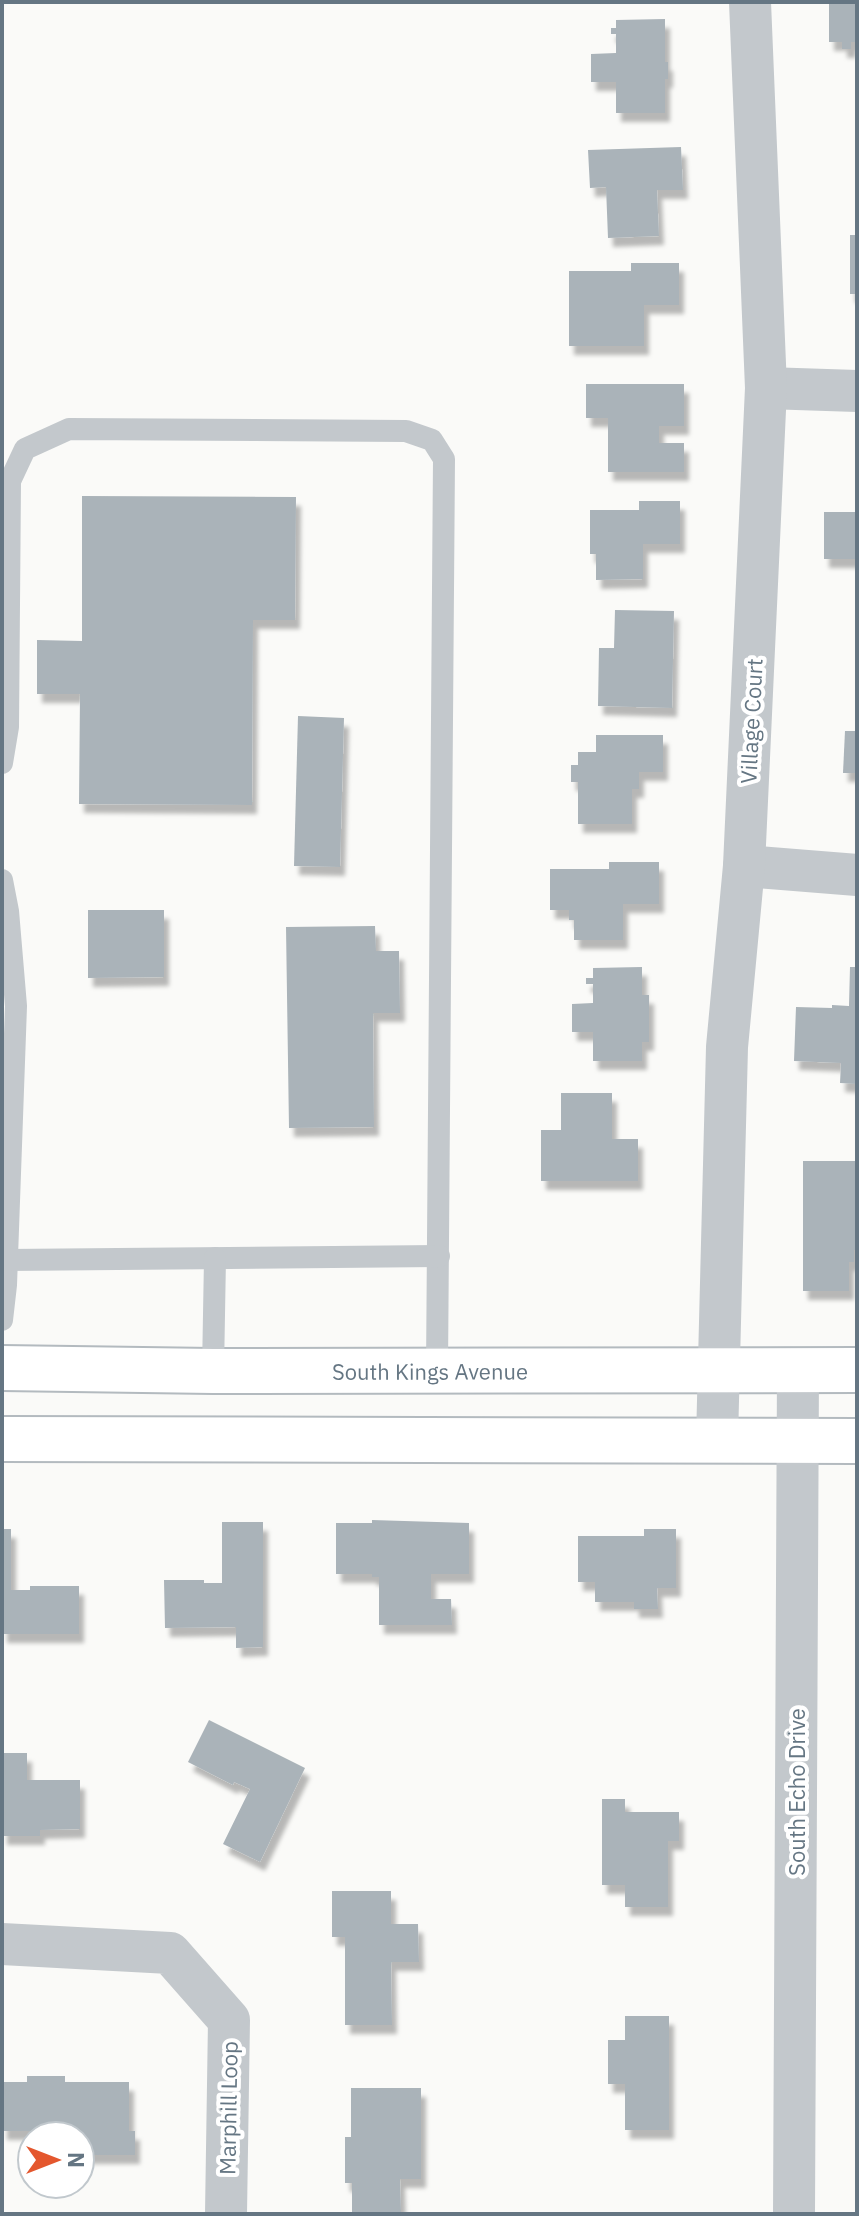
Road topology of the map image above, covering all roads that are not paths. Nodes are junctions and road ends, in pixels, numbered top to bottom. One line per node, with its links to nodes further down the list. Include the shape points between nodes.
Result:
1 (750, 2): 2 (street, Village Court)
2 (766, 388): 3 (street); 5 (street, Village Court)
3 (857, 391)
4 (2, 763): 8 (lane, via 8,727 10,481 25,449 69,429 406,431 432,440 444,459)
5 (744, 866): 6 (street); 14 (street, Village Court, via 727,1047)
6 (857, 875)
7 (2, 880): 10 (lane, via 16,1006)
8 (439, 1256): 9 (lane); 13 (lane)
9 (215, 1258): 10 (lane); 17 (lane)
10 (7, 1260): 11 (lane)
11 (2, 1320)
12 (2, 1368): 17 (main road, South Kings Avenue)
13 (437, 1370): 14 (main road, South Kings Avenue); 17 (main road, South Kings Avenue)
14 (718, 1370): 15 (main road, South Kings Avenue); 20 (street, Village Court)
15 (798, 1370): 16 (main road, South Kings Avenue); 21 (street, South Echo Drive)
16 (857, 1370)
17 (213, 1371): 19 (main road)
18 (2, 1439): 19 (main road)
19 (211, 1440): 20 (main road)
20 (717, 1440): 21 (main road)
21 (798, 1440): 22 (main road); 25 (street, South Echo Drive)
22 (857, 1441)
23 (2, 1944): 24 (street, Marphill Loop, via 170,1953 229,2020)
24 (226, 2214)
25 (794, 2214)

